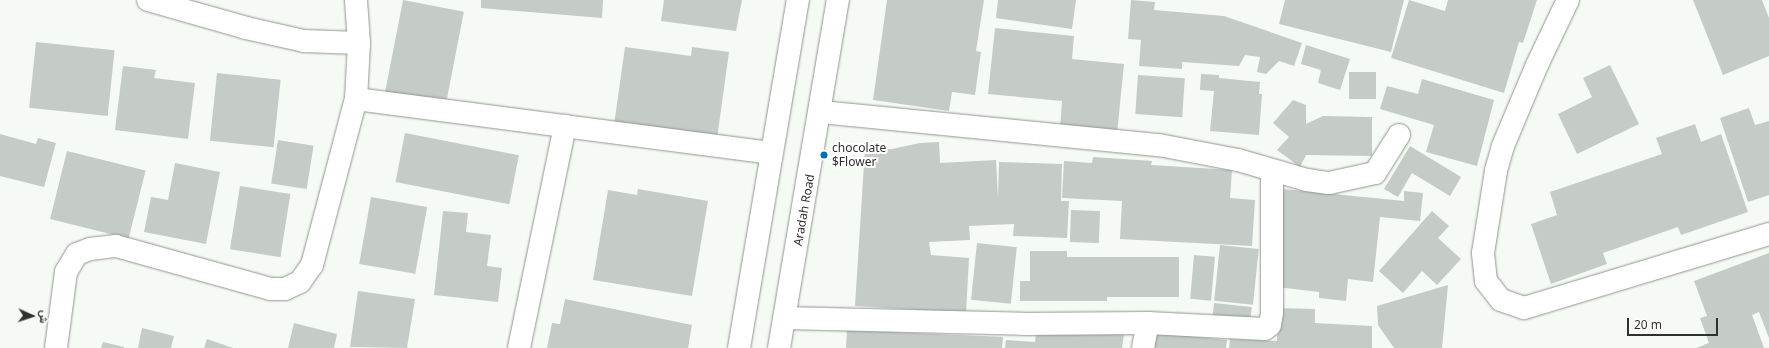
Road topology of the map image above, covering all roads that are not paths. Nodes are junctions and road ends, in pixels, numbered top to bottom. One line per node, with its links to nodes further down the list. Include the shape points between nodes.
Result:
1 (148, 0): 6 (street, via 304,41)
2 (356, 0): 6 (street)
3 (798, 0): 11 (street)
4 (838, 0): 8 (street, Aradah Road)
5 (1568, 0): 13 (street, via 1534,72 1503,146 1496,171 1483,253 1486,281 1501,300 1524,308)
6 (359, 43): 7 (street)
7 (356, 99): 9 (street); 16 (street, via 312,265 300,282 285,289 271,289 116,246 90,249 77,254 66,272)
8 (821, 112): 12 (street, via 1159,146 1238,160); 14 (street, Aradah Road)
9 (565, 126): 11 (street); 17 (street)
10 (1399, 135): 12 (street, via 1375,172 1356,179 1329,183)
11 (771, 153): 18 (street)
12 (1272, 171): 15 (street, via 1272,312 1269,327 1260,330)
13 (1769, 234)
14 (785, 318): 15 (street, via 1023,324); 19 (street, Aradah Road)
15 (1148, 323): 20 (street)
16 (56, 348)
17 (519, 348)
18 (739, 348)
19 (780, 348)
20 (1143, 348)

